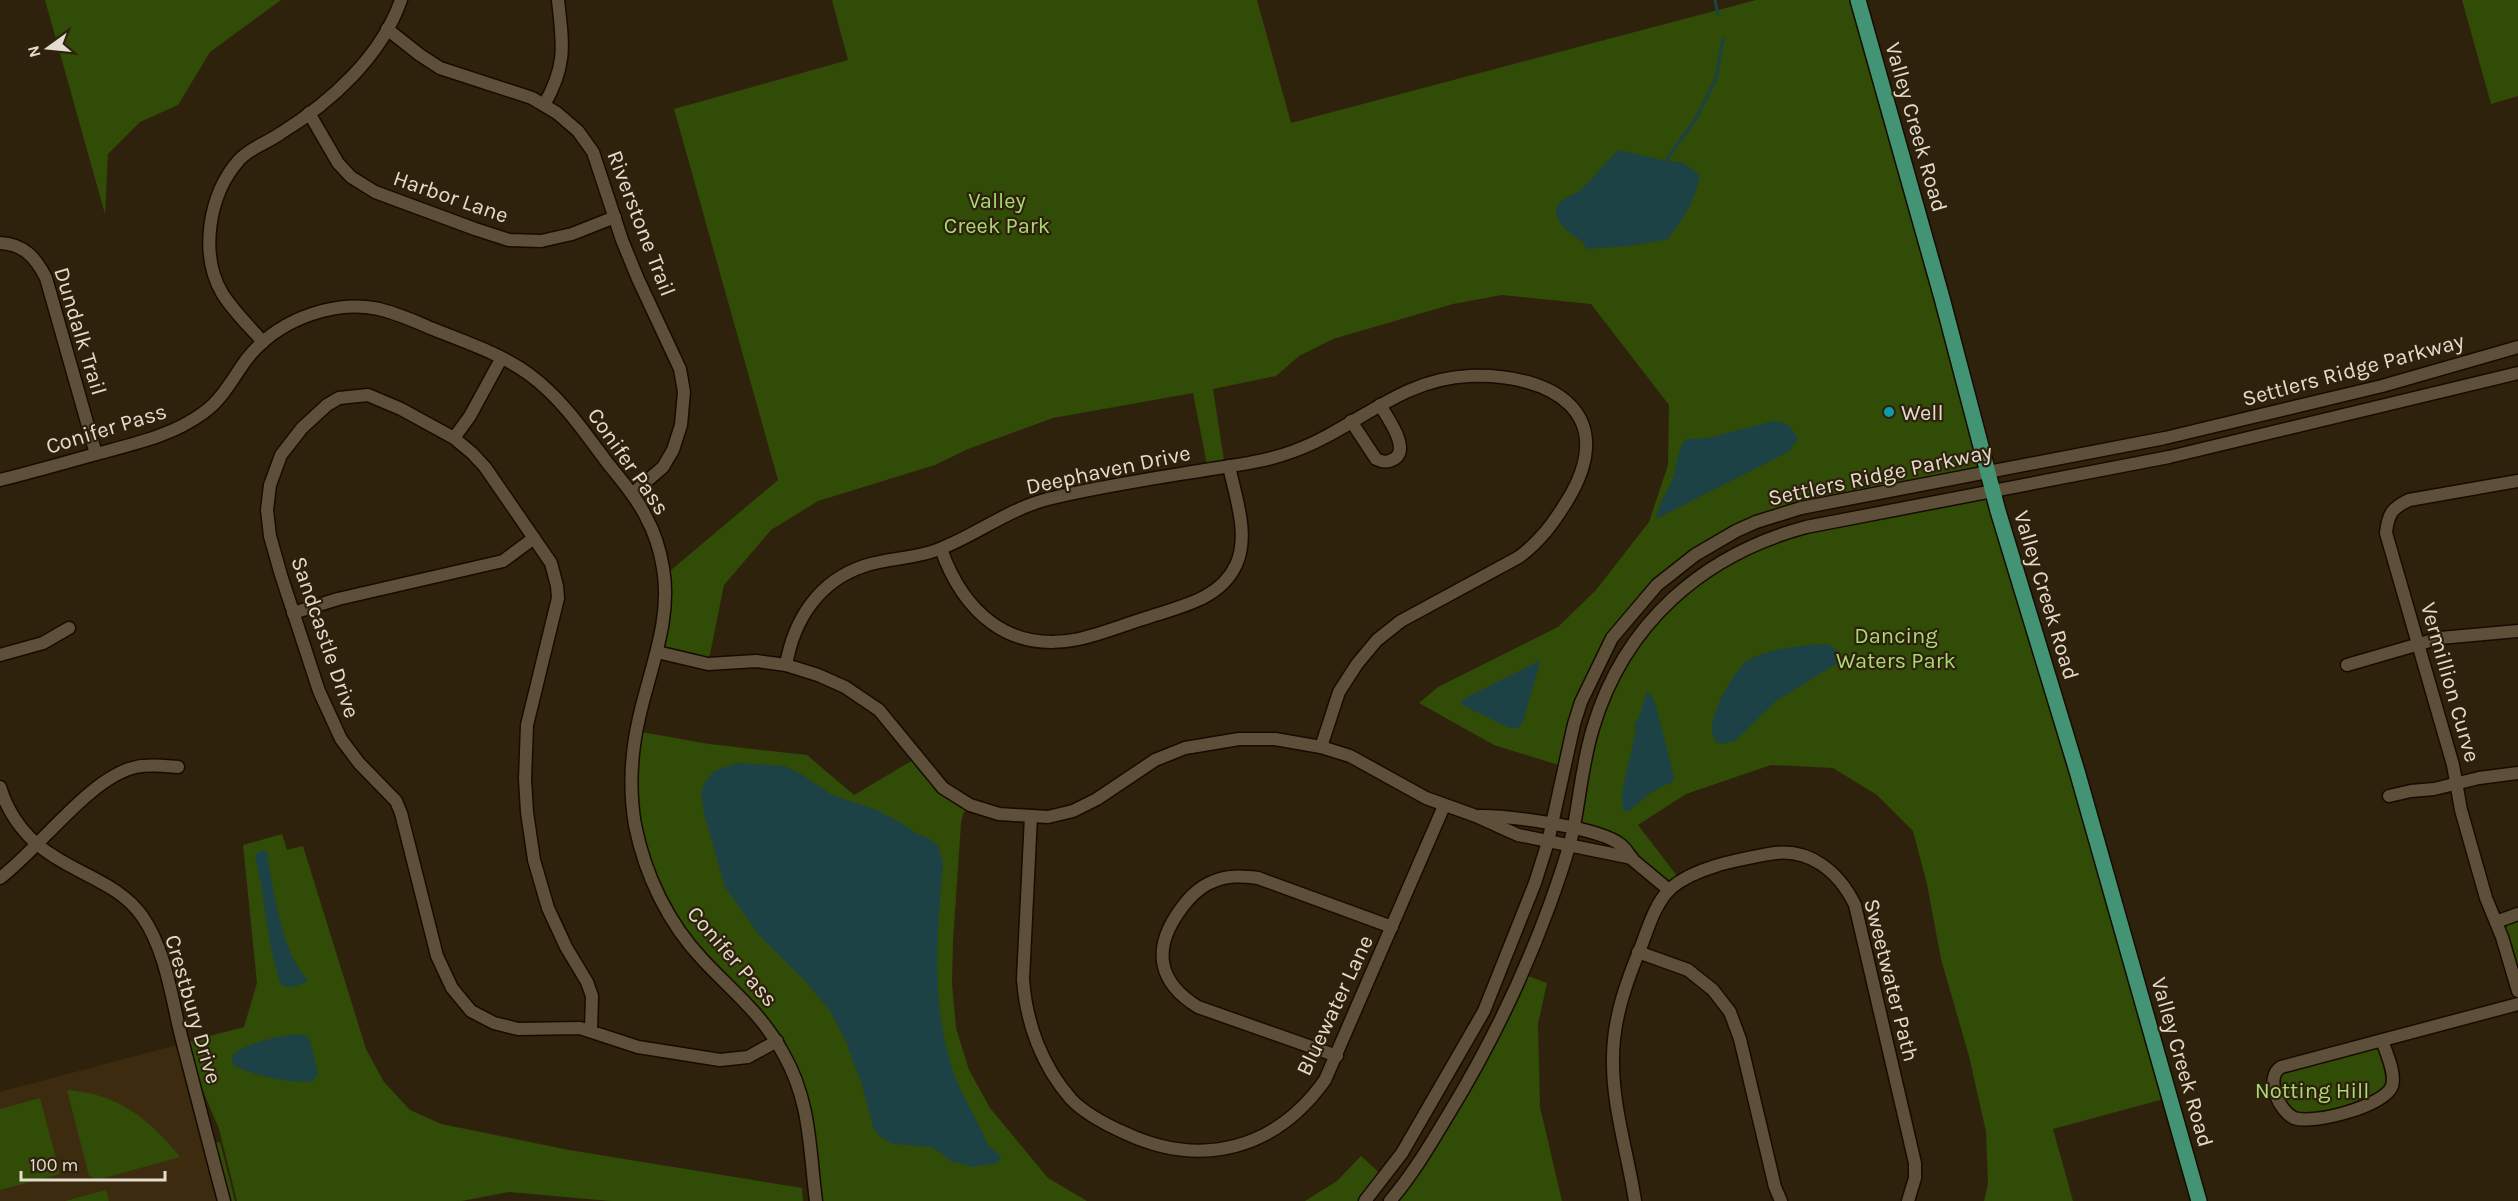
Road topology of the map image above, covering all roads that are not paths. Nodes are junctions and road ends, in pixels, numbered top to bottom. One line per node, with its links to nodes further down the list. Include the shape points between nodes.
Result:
1 (401, 0): 4 (street)
2 (558, 0): 5 (street, via 563,60 557,82)
3 (1858, 0): 18 (main road, Valley Creek Road)
4 (387, 29): 5 (street, Riverstone Trail, via 440,68); 6 (street, via 357,71)
5 (544, 105): 7 (street, Riverstone Trail, via 578,131 593,152)
6 (309, 113): 7 (street, Harbor Lane, via 338,163 351,177 375,192 475,230 509,240 542,241); 9 (street, via 240,159 221,188 210,229 211,261 222,292)
7 (615, 217): 22 (street, Riverstone Trail, via 638,279 680,369 684,392 681,425 673,450 663,467)
8 (0, 243): 16 (street, Dundalk Trail, via 13,244 33,256 46,279)
9 (263, 342): 11 (street, Conifer Pass, via 295,320 323,311 350,306 384,308); 16 (street, Conifer Pass, via 206,412 154,438)
10 (2518, 347): 18 (street, Settlers Ridge Parkway, via 2382,386 2165,438)
11 (501, 359): 15 (street); 22 (street, Conifer Pass, via 528,373 562,403)
12 (2518, 373): 21 (street, Settlers Ridge Parkway, via 2169,457)
13 (1380, 405): 14 (street, Deephaven Drive); 14 (street, via 1400,442 1399,453 1392,460 1376,459); 33 (street, Deephaven Drive, via 1417,387 1458,378 1494,377 1537,384 1559,395 1577,413 1586,437 1586,461 1574,490 1535,546 1401,621 1377,640 1339,692)
14 (1351, 421): 17 (street, Deephaven Drive, via 1296,451)
15 (454, 438): 23 (street, Sandcastle Drive, via 485,467); 25 (street, Sandcastle Drive, via 368,395 339,398 302,428 281,455 270,485 267,510 270,536)
16 (96, 454): 19 (street, Conifer Pass)
17 (1229, 466): 24 (street, Deephaven Drive, via 1038,501); 24 (street, via 1242,540 1237,563 1223,584 1202,599 1079,639 1023,639 1001,630 963,595)
18 (1988, 472): 21 (main road, Valley Creek Road); 42 (street, Settlers Ridge Parkway, via 1777,515 1736,531 1675,569 1630,615 1594,671 1574,724)
19 (0, 480)
20 (2518, 481): 28 (street, Vermillion Curve, via 2409,500 2395,506 2387,517 2386,533)
21 (1992, 491): 43 (street, Settlers Ridge Parkway, via 1783,533 1743,549 1687,585 1644,628 1608,687 1592,729); 67 (main road, Valley Creek Road)
22 (632, 494): 29 (street, Conifer Pass, via 652,529 663,570 665,612)
23 (534, 538): 25 (street, via 504,561); 56 (street, Sandcastle Drive, via 550,563 558,598 527,725 527,812 534,860 548,908 592,996)
24 (941, 549): 31 (street, Deephaven Drive, via 866,566 840,577 815,597 800,620 790,642)
25 (293, 613): 56 (street, Sandcastle Drive, via 319,691 341,739 396,801 437,956 452,988 471,1011 494,1023 518,1029)
26 (69, 628): 30 (street, via 44,642)
27 (2518, 631): 28 (street, via 2440,638)
28 (2419, 644): 32 (street); 36 (street, Vermillion Curve)
29 (657, 652): 31 (street, via 708,664 756,661); 58 (street, Conifer Pass, via 633,752 632,800 640,848 655,888 676,926 703,960 749,1004)
30 (0, 655)
31 (786, 665): 40 (street, via 844,687 879,710 943,788 970,805 999,814)
32 (2347, 665)
33 (1322, 747): 39 (street, via 1368,765); 40 (street, via 1255,738 1185,748 1155,760 1073,811 1048,817)
34 (178, 767): 45 (street, via 137,767 117,773 97,786)
35 (2518, 773): 36 (street)
36 (2457, 784): 38 (street); 51 (street, Vermillion Curve, via 2461,810)
37 (0, 787): 45 (street, Crestbury Drive, via 14,818)
38 (2389, 796)
39 (1444, 806): 41 (street); 52 (street, Bluewater Lane)
40 (1031, 816): 59 (street, Bluewater Lane, via 1025,1005 1050,1070 1072,1100 1102,1123 1163,1147 1213,1151 1238,1147 1287,1122 1316,1094)
41 (1476, 816): 42 (street, via 1500,816); 44 (street, via 1518,835)
42 (1553, 826): 43 (street); 44 (street, Settlers Ridge Parkway)
43 (1574, 828): 46 (street, Settlers Ridge Parkway); 47 (street, via 1608,837)
44 (1548, 842): 46 (street); 62 (street, Settlers Ridge Parkway, via 1484,1011 1402,1153)
45 (38, 845): 48 (street); 60 (street, Crestbury Drive, via 109,886 140,914 153,935)
46 (1569, 845): 47 (street); 63 (street, Settlers Ridge Parkway, via 1518,987 1486,1050 1410,1178)
47 (1632, 858): 49 (street)
48 (0, 878)
49 (1669, 890): 53 (street, Sweetwater Path); 66 (street, Sweetwater Path, via 1702,871 1775,853 1805,856 1820,863 1847,889 1855,905 1915,1163)
50 (2518, 914): 51 (street)
51 (2496, 922): 54 (street, Vermillion Curve)
52 (1392, 927): 59 (street, Bluewater Lane); 59 (street, via 1243,876 1212,881 1199,888 1165,936 1164,969 1173,988 1184,998 1198,1007)
53 (1638, 952): 64 (street, Sweetwater Path, via 1621,998 1613,1054 1615,1094); 65 (street, via 1688,970 1713,990 1730,1012)
54 (2518, 991)
55 (2518, 1004): 57 (street)
56 (591, 1030): 58 (street, Sandcastle Drive, via 638,1047 720,1060 748,1058)
57 (2382, 1040): 57 (street, via 2278,1069 2273,1081 2281,1107 2298,1119 2314,1120 2363,1107 2385,1096 2393,1083)
58 (777, 1041): 61 (street, Conifer Pass, via 795,1076 807,1114)
59 (1337, 1056)
60 (224, 1201)
61 (816, 1201)
62 (1365, 1201)
63 (1390, 1201)
64 (1635, 1201)
65 (1781, 1201)
66 (1908, 1201)
67 (2199, 1201)

